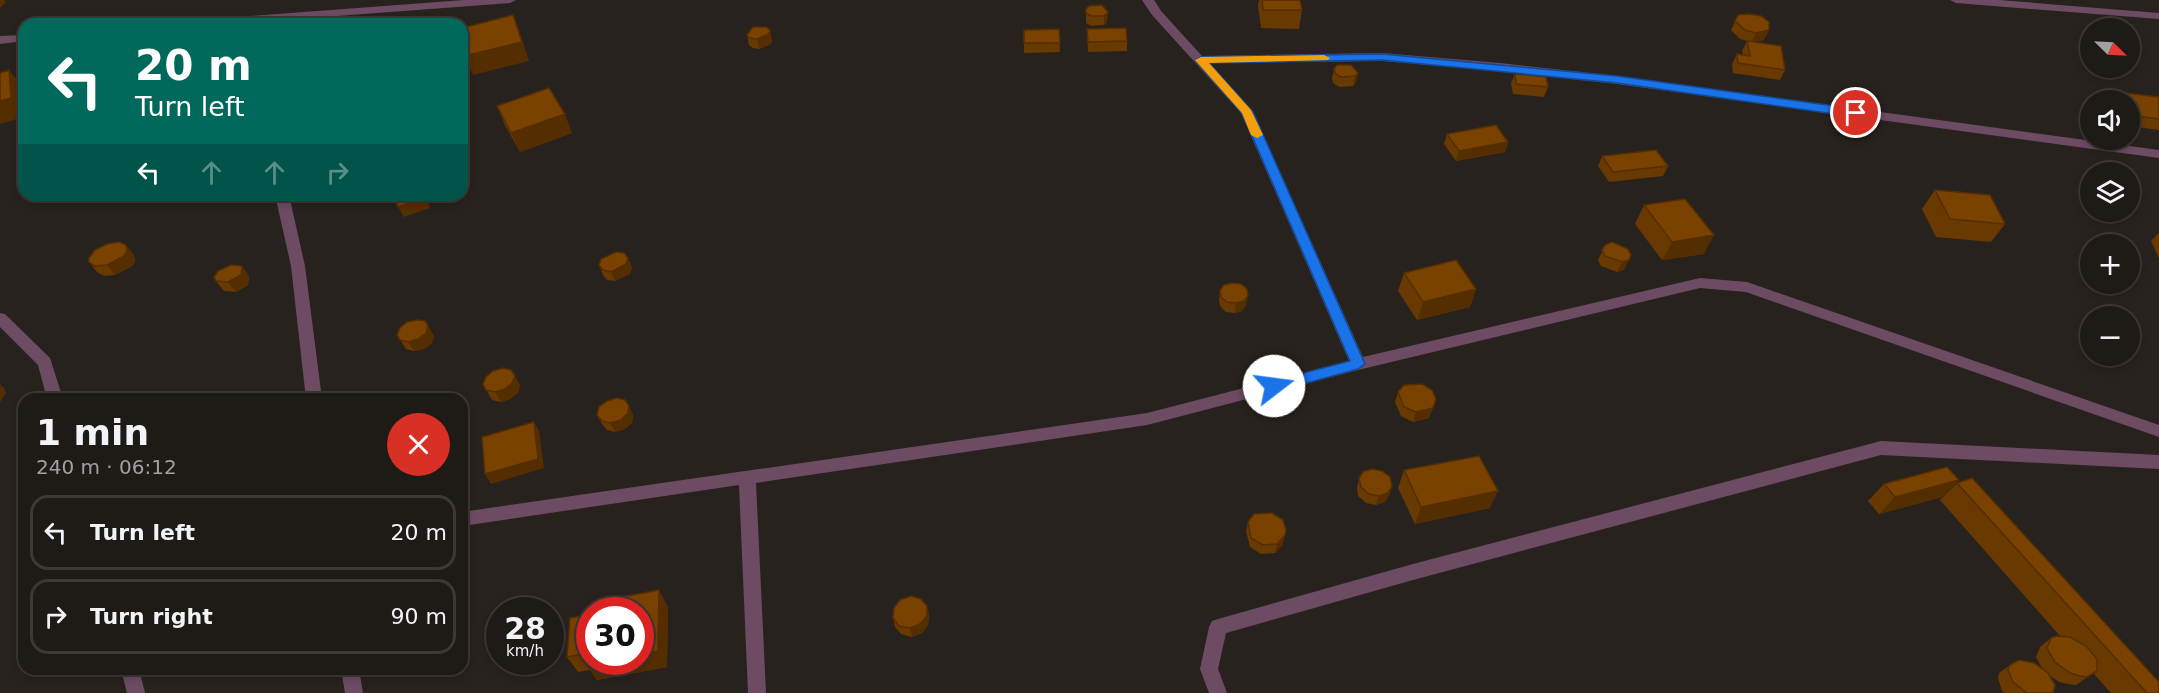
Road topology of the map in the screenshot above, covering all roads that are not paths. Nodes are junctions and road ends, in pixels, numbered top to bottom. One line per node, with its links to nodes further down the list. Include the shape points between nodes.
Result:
1 (510, 0): 5 (street)
2 (1148, 0): 8 (street)
3 (1956, 0): 4 (street)
4 (2159, 16)
5 (289, 18)
6 (18, 38): 7 (street)
7 (0, 40)
8 (1201, 60): 9 (street, via 1382,57 1500,67); 12 (street, via 1247,112)
9 (2159, 154)
10 (283, 201): 14 (street, via 298,266)
11 (0, 318): 13 (street, via 45,362)
12 (1358, 364): 15 (street, via 1700,283 1747,287); 17 (street, via 1147,419)
13 (53, 393)
14 (313, 393)
15 (2159, 431)
16 (2159, 462): 24 (street, via 1881,448 1218,627 1209,669)
17 (747, 477): 18 (street); 23 (street)
18 (468, 518)
19 (132, 675): 21 (street)
20 (351, 675): 22 (street)
21 (136, 693)
22 (354, 693)
23 (757, 693)
24 (1218, 693)

